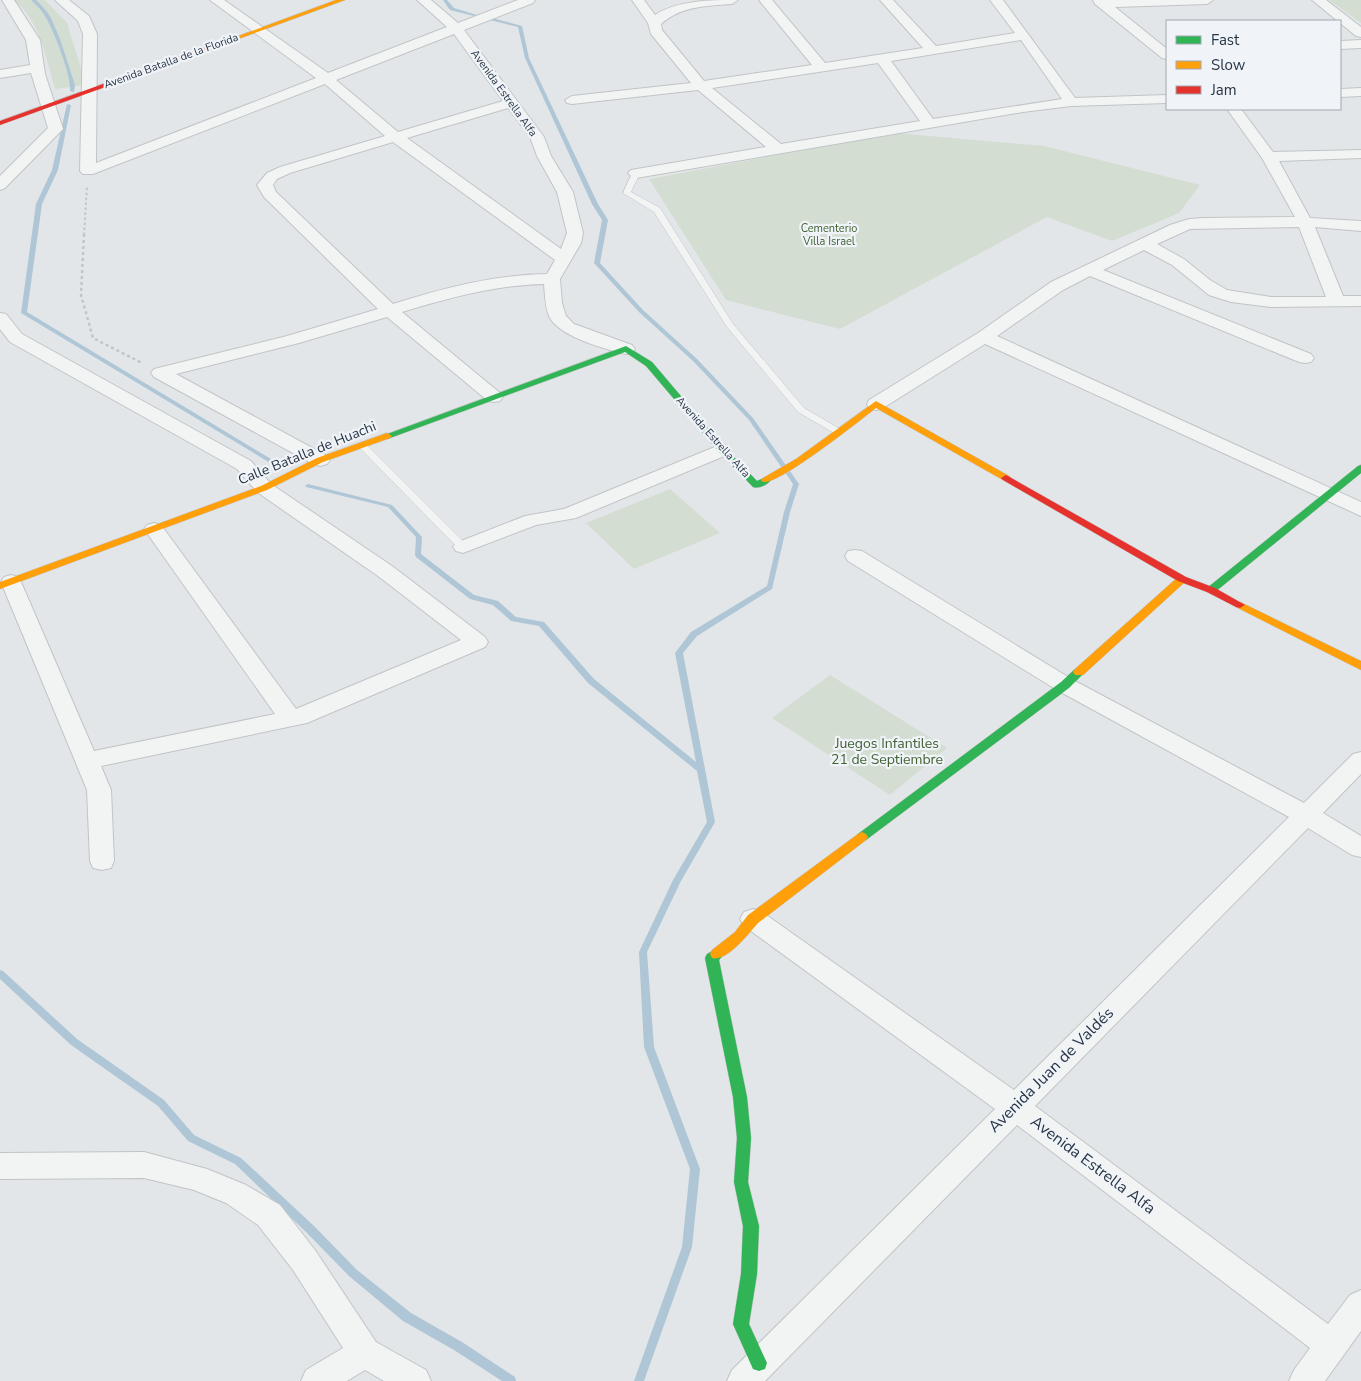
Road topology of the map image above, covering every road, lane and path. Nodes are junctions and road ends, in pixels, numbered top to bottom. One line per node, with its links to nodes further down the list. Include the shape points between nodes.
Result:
1 (8, 0): 28 (street, via 33,40)
2 (61, 0): 32 (street, via 88,25)
3 (216, 0): 19 (street)
4 (342, 0): 19 (street, Avenida Batalla de la Florida)
5 (423, 0): 18 (street, Avenida Estrella Alfa)
6 (530, 0): 16 (street)
7 (638, 0): 17 (street)
8 (732, 0): 17 (street, via 673,9)
9 (765, 0): 27 (street)
10 (886, 0): 24 (street)
11 (996, 0): 21 (street)
12 (1207, 0): 15 (street)
13 (1318, 0): 20 (street)
14 (485, 2): 16 (street)
15 (1101, 2): 25 (street)
16 (510, 7): 18 (street)
17 (654, 24): 31 (street, via 656,31)
18 (456, 28): 30 (street); 38 (street, Avenida Estrella Alfa)
19 (256, 30): 30 (street); 32 (street, Avenida Batalla de la Florida)
20 (1361, 33)
21 (1024, 36): 24 (street); 37 (street)
22 (1361, 44): 23 (street)
23 (1341, 45)
24 (933, 50): 26 (street)
25 (1166, 54)
26 (882, 58): 27 (street); 42 (street)
27 (821, 67): 31 (street)
28 (37, 68): 29 (street); 39 (street)
29 (0, 74)
30 (327, 79): 43 (street); 47 (street)
31 (701, 86): 36 (street); 44 (street)
32 (90, 91): 39 (street, Avenida Batalla de la Florida); 47 (street)
33 (1361, 92): 34 (street)
34 (1341, 93)
35 (1166, 99): 37 (street)
36 (572, 100)
37 (1071, 102): 42 (street)
38 (511, 103): 43 (street); 53 (street, Avenida Estrella Alfa, via 537,136 544,156 565,192 575,233)
39 (47, 106): 41 (street, Avenida Batalla de la Florida); 49 (street, via 56,129)
40 (1235, 110): 46 (street)
41 (0, 123)
42 (930, 124): 44 (street)
43 (394, 136): 53 (street); 58 (street, via 285,170 272,176 265,186)
44 (778, 149): 48 (street)
45 (1361, 154): 46 (street)
46 (1269, 157): 50 (street)
47 (88, 171): 63 (path, via 81,295 92,338)
48 (636, 173): 66 (lane, via 627,192 657,210 730,325 800,410)
49 (0, 185)
50 (1305, 222): 51 (street); 52 (street, via 1189,224); 56 (street)
51 (1361, 226)
52 (1144, 244): 54 (street); 56 (street, via 1178,262 1219,293 1232,297 1262,302)
53 (564, 259): 55 (street, Avenida Estrella Alfa)
54 (1089, 270): 60 (street, via 1057,286); 62 (street)
55 (552, 278): 58 (street, via 523,278 484,285); 61 (street, Avenida Estrella Alfa, via 558,317 568,328)
56 (1336, 301): 57 (street)
57 (1361, 301)
58 (390, 311): 63 (street); 64 (street)
59 (0, 318): 71 (street, via 16,338 244,465)
60 (984, 337): 65 (street); 72 (street)
61 (626, 349): 64 (street, Calle Batalla de Huachi); 68 (street, Avenida Estrella Alfa, via 649,364)
62 (1305, 358)
63 (160, 373): 69 (street)
64 (494, 397): 67 (street, Calle Batalla de Huachi)
65 (876, 404): 66 (street); 77 (street)
66 (837, 431): 68 (street, Avenida Estrella Alfa, via 796,462 756,485)
67 (362, 445): 69 (street, Calle Batalla de Huachi); 75 (lane)
68 (722, 450): 75 (street, via 569,514 532,520)
69 (320, 460): 71 (street, Calle Batalla de Huachi)
70 (1361, 468): 72 (street)
71 (264, 488): 74 (street, Calle Batalla de Huachi); 82 (street, via 385,571 478,642)
72 (1328, 494): 73 (street); 79 (street)
73 (1361, 510)
74 (154, 528): 78 (street, Calle Batalla de Huachi); 82 (street)
75 (463, 547)
76 (855, 556): 81 (street)
77 (1182, 579): 79 (street); 81 (street)
78 (6, 584): 83 (street)
79 (1211, 590): 80 (street)
80 (1361, 666)
81 (1064, 685): 85 (street); 88 (street)
82 (291, 719): 83 (street)
83 (87, 760): 87 (street, via 99,790)
84 (1361, 760): 85 (street, Avenida Juan de Valdés)
85 (1306, 815): 86 (street); 89 (street, Avenida Juan de Valdés)
86 (1361, 848)
87 (102, 861)
88 (753, 919): 89 (street, Avenida Estrella Alfa); 94 (street, via 740,936 712,958 740,1097 744,1138 741,1182 751,1226 749,1274 741,1324)
89 (1015, 1106): 92 (street, Avenida Estrella Alfa); 94 (street, Avenida Juan de Valdés)
90 (0, 1166): 93 (street, via 144,1165 197,1178 236,1194 269,1215 304,1260)
91 (1361, 1305): 92 (street)
92 (1331, 1346): 97 (street)
93 (365, 1353): 95 (street); 96 (street)
94 (751, 1372)
95 (317, 1381)
96 (415, 1381)
97 (1306, 1381)

